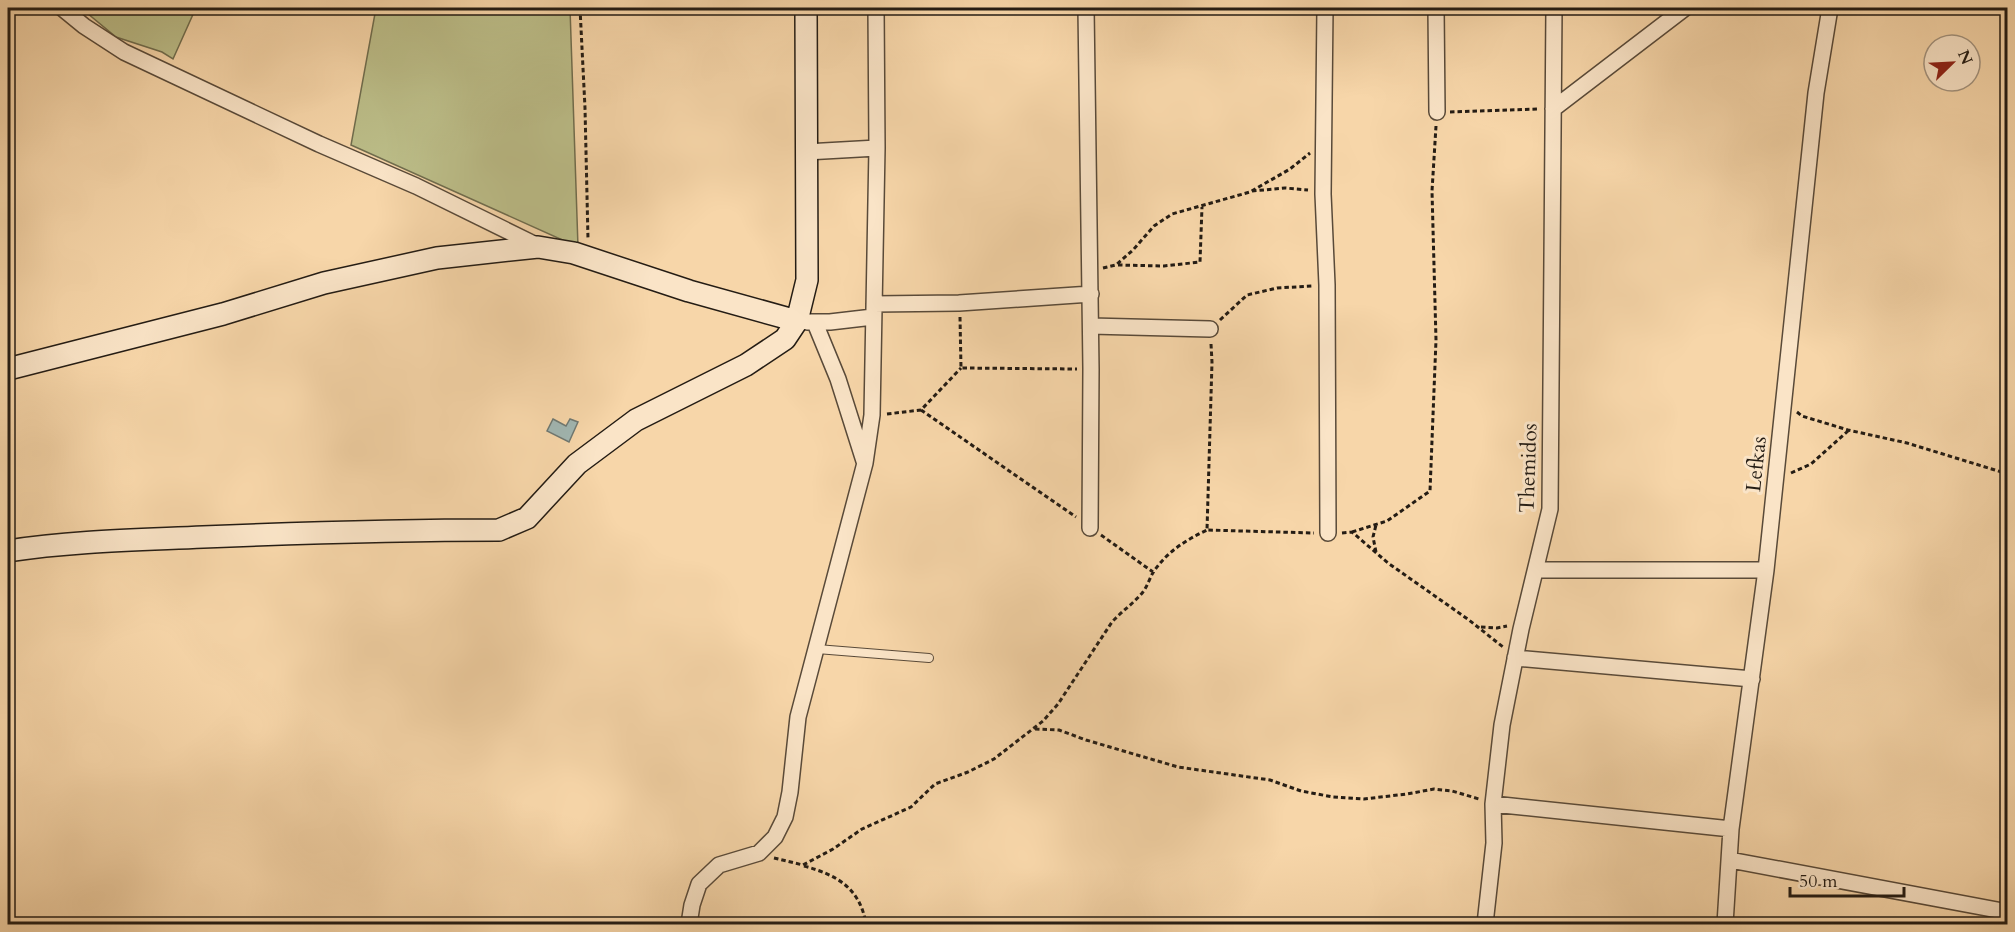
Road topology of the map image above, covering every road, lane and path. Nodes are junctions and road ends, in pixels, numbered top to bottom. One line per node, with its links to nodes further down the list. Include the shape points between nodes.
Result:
1 (62, 8): 19 (street, via 124,52 416,186)
2 (580, 8): 20 (path)
3 (806, 8): 15 (street)
4 (876, 8): 14 (street)
5 (1086, 8): 22 (street)
6 (1325, 8): 13 (street)
7 (1436, 8): 12 (street)
8 (1554, 8): 11 (street, Themidos)
9 (1685, 8): 11 (street)
10 (1830, 8): 33 (street, Lefkas, via 1816,93)
11 (1553, 109): 12 (path); 47 (street, Themidos, via 1551,509)
12 (1437, 112): 40 (path, via 1432,191 1436,340 1430,491)
13 (1323, 143): 16 (path, via 1290,169); 17 (street)
14 (877, 148): 15 (street); 26 (street)
15 (806, 152): 27 (street)
16 (1250, 192): 17 (path, via 1285,188); 18 (path)
17 (1323, 195): 23 (street)
18 (1202, 207): 21 (path, via 1172,214 1154,226); 21 (path, via 1200,262)
19 (538, 247): 20 (street); 31 (street, via 437,258 324,283 223,314)
20 (588, 258): 27 (street, via 689,291)
21 (1116, 265): 22 (path)
22 (1090, 272): 24 (street)
23 (1327, 285): 29 (path, via 1277,288 1247,295); 44 (street)
24 (1091, 294): 25 (street); 28 (street)
25 (959, 303): 26 (street); 30 (path)
26 (874, 310): 27 (street); 35 (street)
27 (806, 322): 37 (street, via 838,379); 45 (street, via 746,365 636,420 577,464 527,518 500,530 305,533)
28 (1091, 326): 29 (street); 32 (street)
29 (1210, 329): 42 (path)
30 (961, 368): 32 (path); 34 (path)
31 (8, 369)
32 (1091, 369): 41 (street)
33 (1784, 401): 36 (path, via 1802,416); 39 (street, Lefkas)
34 (921, 410): 35 (path); 41 (path)
35 (872, 416): 37 (street)
36 (1848, 430): 38 (path, via 1908,443); 39 (path, via 1811,464)
37 (865, 463): 52 (street)
38 (2007, 474)
39 (1776, 479): 48 (street, Lefkas)
40 (1376, 525): 43 (path); 46 (path)
41 (1090, 528): 49 (path)
42 (1207, 530): 44 (path); 49 (path, via 1173,549)
43 (1352, 532): 44 (path); 46 (path)
44 (1328, 533)
45 (8, 551)
46 (1376, 552): 51 (path)
47 (1536, 570): 48 (street); 50 (street, Themidos)
48 (1766, 570): 55 (street, Lefkas)
49 (1153, 572): 56 (path, via 1142,593 1112,622 1058,704)
50 (1527, 611): 51 (path, via 1511,624); 54 (street, Themidos)
51 (1479, 627): 54 (path)
52 (817, 649): 53 (lane); 59 (street, via 798,717 784,817 775,837)
53 (929, 658)
54 (1515, 658): 55 (street); 57 (street, Themidos)
55 (1752, 680): 58 (street, Lefkas)
56 (1034, 729): 57 (path, via 1059,730 1178,767 1270,780 1333,798 1364,799 1434,789); 61 (path, via 994,759 935,784 911,807 862,829)
57 (1493, 804): 58 (street); 65 (street, Themidos, via 1494,843)
58 (1731, 829): 60 (street, Lefkas)
59 (759, 853): 61 (path); 63 (street, via 719,865 709,873 699,884)
60 (1730, 860): 62 (street); 66 (street, Lefkas)
61 (803, 866): 64 (path, via 826,872 847,885 859,902)
62 (2007, 912)
63 (689, 924)
64 (866, 924)
65 (1485, 924)
66 (1725, 924)

